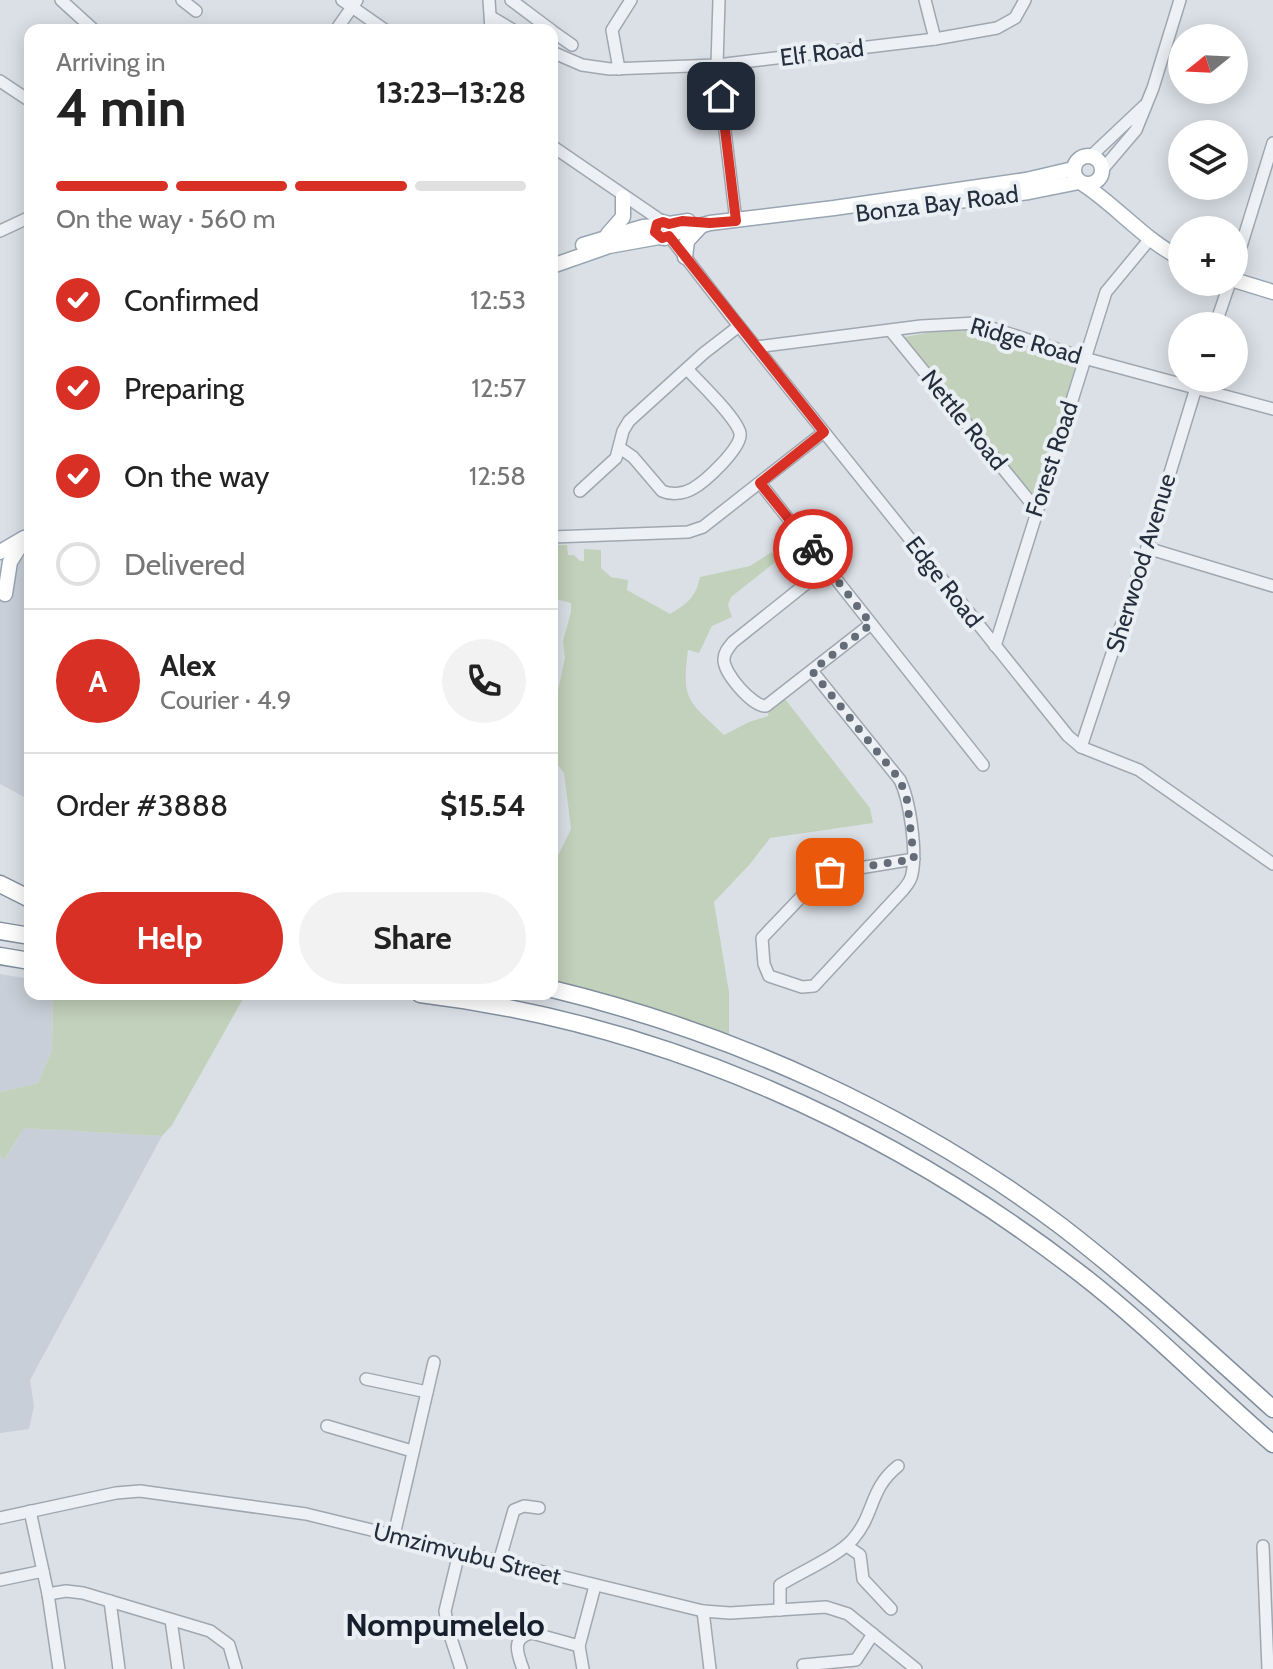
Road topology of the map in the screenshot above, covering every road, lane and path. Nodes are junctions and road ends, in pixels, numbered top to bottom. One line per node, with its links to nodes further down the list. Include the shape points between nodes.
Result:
1 (182, 0): 12 (street)
2 (342, 0): 11 (street)
3 (489, 0): 16 (street)
4 (511, 0): 17 (street)
5 (631, 0): 23 (street, via 612,30)
6 (719, 0): 22 (street)
7 (925, 0): 19 (street)
8 (1025, 0): 19 (street, Elf Road, via 1015,18 997,28)
9 (1180, 0): 26 (street)
10 (65, 1): 13 (street)
11 (355, 4): 14 (street); 15 (street)
12 (196, 11)
13 (88, 24)
14 (340, 24)
15 (378, 24)
16 (491, 24)
17 (543, 24)
18 (558, 35): 20 (street)
19 (935, 39): 22 (street, Elf Road)
20 (572, 45)
21 (558, 55): 23 (street, Elf Road, via 582,65)
22 (717, 65): 23 (street, Elf Road); 34 (street)
23 (619, 69)
24 (0, 81): 25 (street)
25 (24, 97)
26 (1145, 106): 29 (street); 30 (street, via 1136,130)
27 (1273, 143): 36 (street)
28 (558, 150): 32 (street, Edge Road)
29 (1091, 156): 30 (main road); 31 (main road, via 1081,158)
30 (1102, 172): 31 (main road, via 1092,184); 37 (main road)
31 (1079, 178): 34 (main road, Bonza Bay Road, via 1026,180); 37 (main road)
32 (626, 199): 38 (street, Edge Road); 40 (main road, via 616,228)
33 (24, 220): 39 (street)
34 (736, 221): 35 (main road, Bonza Bay Road)
35 (706, 224): 38 (main road, Bonza Bay Road, via 682,221); 44 (main road, via 689,238)
36 (1248, 224)
37 (1135, 227): 41 (main road)
38 (664, 229): 40 (main road, Bonza Bay Road, via 643,227); 44 (street, Edge Road); 45 (main road, Bonza Bay Road)
39 (0, 231)
40 (601, 238): 43 (main road, Bonza Bay Road)
41 (1149, 240): 42 (main road); 51 (street, Forest Road, via 1106,292)
42 (1168, 251)
43 (558, 254)
44 (685, 257): 48 (street, Edge Road)
45 (558, 264)
46 (1248, 285): 47 (main road)
47 (1273, 292)
48 (739, 326): 50 (street, Edge Road); 52 (street)
49 (891, 331): 50 (street, Ridge Road); 51 (street, Ridge Road, via 976,323); 61 (street, Nettle Road)
50 (756, 347): 57 (street, Edge Road)
51 (1084, 358): 53 (street, Ridge Road); 61 (street, Forest Road)
52 (687, 369): 58 (street, via 629,421); 58 (street, via 738,428 740,439 733,452 694,488 667,493)
53 (1168, 377)
54 (1196, 392): 65 (street, Sherwood Avenue)
55 (1222, 392): 56 (street, Ridge Road)
56 (1273, 409)
57 (824, 432): 59 (street); 71 (street, Edge Road)
58 (620, 448): 60 (street)
59 (760, 483): 62 (street, via 693,531); 67 (street)
60 (580, 491)
61 (1036, 509): 71 (street, Forest Road)
62 (558, 537)
63 (24, 538): 66 (main road)
64 (24, 541): 69 (main road)
65 (1147, 548): 68 (street); 73 (street, Sherwood Avenue)
66 (0, 552)
67 (827, 567): 70 (street); 72 (street, via 738,637 724,658 726,669 762,707)
68 (1273, 586)
69 (2, 589)
70 (871, 624): 72 (street); 74 (street)
71 (995, 646): 73 (street, Edge Road)
72 (812, 671): 75 (street, via 900,780)
73 (1081, 747): 76 (street, Edge Road, via 1139,770)
74 (983, 765)
75 (914, 859): 75 (street, via 908,884 814,986 769,976 762,938 823,874)
76 (1273, 864)
77 (0, 884): 78 (highway)
78 (24, 896)
79 (0, 931): 80 (highway)
80 (24, 935)
81 (0, 956): 82 (highway)
82 (24, 960)
83 (558, 990): 86 (highway, via 745,1052 897,1121 1061,1226)
84 (460, 1000): 85 (highway, via 527,1010 774,1091 923,1166)
85 (1084, 1276): 93 (highway); 95 (highway)
86 (1162, 1308): 90 (highway); 91 (highway)
87 (434, 1362): 89 (street)
88 (366, 1379): 89 (street)
89 (427, 1392): 94 (street)
90 (1273, 1394)
91 (1273, 1409)
92 (327, 1426): 94 (street)
93 (1273, 1444)
94 (412, 1451): 100 (street)
95 (1273, 1459)
96 (898, 1466): 101 (street, via 881,1483 865,1523)
97 (539, 1508): 104 (street, via 514,1510)
98 (30, 1511): 99 (street, Umzimvubu Street); 100 (street, Umzimvubu Street, via 140,1491 306,1514); 105 (street)
99 (0, 1518)
100 (394, 1535): 103 (street, Umzimvubu Street)
101 (847, 1546): 110 (street, via 860,1555 863,1579); 111 (street, via 780,1585)
102 (1263, 1546): 126 (street)
103 (459, 1553): 104 (street, Umzimvubu Street); 121 (street, via 445,1611)
104 (499, 1562): 107 (street, Umzimvubu Street)
105 (43, 1571): 106 (street); 108 (street)
106 (0, 1580)
107 (595, 1586): 112 (street, Umzimvubu Street); 115 (street)
108 (48, 1594): 109 (street, via 66,1591); 117 (street)
109 (110, 1601): 113 (street); 118 (street)
110 (891, 1609)
111 (780, 1610): 112 (street, Umzimvubu Street); 114 (street, Umzimvubu Street, via 837,1609)
112 (703, 1611): 124 (street)
113 (171, 1620): 119 (street); 120 (street, via 221,1638 234,1654)
114 (873, 1634): 116 (street, via 856,1660); 125 (street, Umzimvubu Street)
115 (579, 1646): 122 (street, via 524,1635 516,1646); 123 (street)
116 (803, 1665)
117 (59, 1669)
118 (119, 1669)
119 (178, 1669)
120 (236, 1669)
121 (461, 1669)
122 (523, 1669)
123 (583, 1669)
124 (710, 1669)
125 (916, 1669)
126 (1268, 1669)

